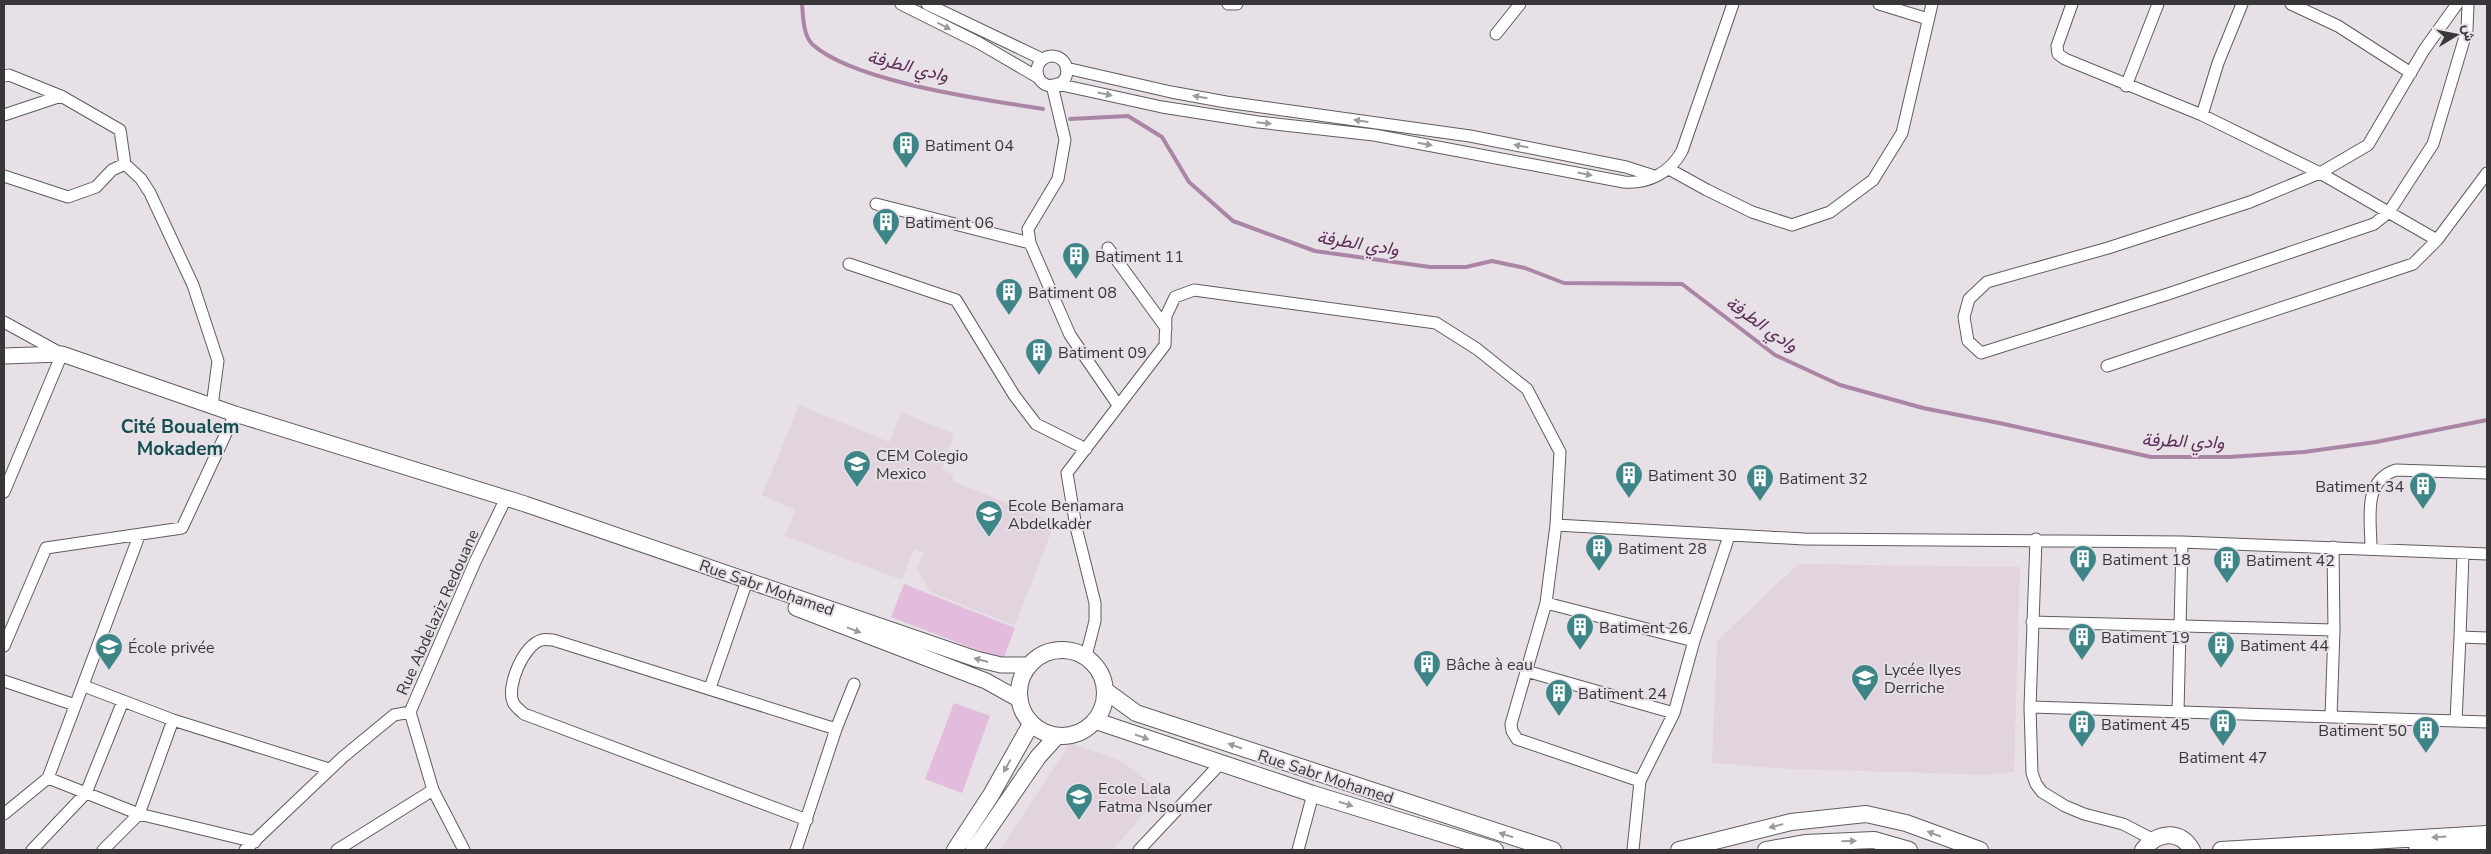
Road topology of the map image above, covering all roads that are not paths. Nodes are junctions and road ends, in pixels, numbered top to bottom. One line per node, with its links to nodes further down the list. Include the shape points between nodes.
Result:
1 (901, 4): 21 (street, one-way to 21)
2 (927, 4): 17 (street)
3 (1228, 4): 4 (street)
4 (1237, 4)
5 (1520, 4): 16 (street)
6 (1733, 4): 28 (street, via 1682,151)
7 (1879, 4): 15 (street)
8 (1932, 4): 15 (street)
9 (2072, 4): 23 (street, via 2057,46 2058,54)
10 (2158, 4): 23 (street)
11 (2242, 4): 26 (street, via 2218,63)
12 (2291, 4): 19 (street, via 2338,26)
13 (2457, 4): 19 (street)
14 (2468, 4): 34 (street, via 2467,30 2433,144)
15 (1928, 19): 28 (street, via 1902,133 1873,180 1830,212 1792,225 1752,212)
16 (1496, 34)
17 (1042, 59): 18 (street, via 1060,58); 21 (street, via 1038,68)
18 (1066, 68): 22 (street, via 1065,78); 32 (street, one-way to 18, via 1626,166 1470,136 1226,102)
19 (2411, 73): 29 (street, via 2368,145)
20 (4, 76): 24 (street, via 9,75)
21 (1039, 78): 22 (street)
22 (1054, 85): 32 (street, one-way to 32, via 1162,107 1374,135 1624,182 1639,182); 36 (street, via 1065,140 1058,179 1028,229)
23 (2126, 86): 26 (street)
24 (61, 96): 25 (street); 27 (street, via 120,130)
25 (4, 115)
26 (2202, 115): 29 (street)
27 (125, 164): 31 (street, via 112,170 96,187 68,198); 45 (street, via 150,193 193,285 218,361)
28 (1669, 169): 32 (street)
29 (2320, 173): 34 (street); 34 (street, via 2241,206 1987,282 1969,299 1964,317 1968,341 1981,353 2365,228)
30 (2487, 173): 35 (street)
31 (4, 176)
32 (1654, 176)
33 (876, 204): 36 (street)
34 (2389, 212): 35 (street)
35 (2437, 240): 43 (street, via 2413,264)
36 (1030, 243): 44 (street, via 1070,335)
37 (1108, 248): 40 (street)
38 (849, 264): 47 (street, via 956,300 1014,395 1036,424)
39 (4, 322): 41 (street)
40 (1166, 328): 44 (street, via 1166,345); 51 (street, via 1166,316 1176,297 1194,290 1436,323 1477,349 1527,389 1560,452)
41 (62, 354): 42 (street); 45 (street, Rue Sabr Mohamed); 49 (street)
42 (4, 356)
43 (2107, 366)
44 (1118, 405): 47 (street)
45 (212, 406): 46 (street, Rue Sabr Mohamed)
46 (234, 414): 50 (street, Rue Sabr Mohamed); 52 (street, via 182,528)
47 (1086, 448): 69 (street, via 1067,473 1095,603 1095,621)
48 (2487, 473): 57 (street, via 2396,470 2385,474 2372,493)
49 (4, 492)
50 (506, 498): 60 (street, Rue Sabr Mohamed); 81 (street, Rue Abdelaziz Redouane)
51 (1556, 525): 53 (street); 61 (street)
52 (139, 536): 68 (street, via 46,548); 74 (street)
53 (1729, 536): 54 (street); 67 (street)
54 (2036, 539): 55 (street); 62 (street)
55 (2182, 542): 56 (street); 63 (street)
56 (2333, 547): 57 (street); 64 (street)
57 (2371, 548): 58 (street)
58 (2463, 553): 59 (street); 65 (street)
59 (2487, 554)
60 (747, 581): 70 (street, Rue Sabr Mohamed, one-way to 60, via 1001,665 976,659); 75 (street); 77 (street, one-way to 77, via 760,594 986,681)
61 (1546, 603): 67 (street); 71 (street)
62 (2032, 622): 63 (street); 80 (street)
63 (2180, 627): 64 (street); 82 (street)
64 (2334, 630): 84 (street)
65 (2460, 637): 66 (street); 87 (street)
66 (2487, 638)
67 (1694, 641): 83 (street)
68 (4, 646)
69 (1086, 656): 70 (main road, via 1058,650 1043,654); 76 (main road, via 1103,678)
70 (1029, 666): 77 (main road, via 1020,684)
71 (1526, 671): 83 (street); 95 (street, via 1511,724 1517,738)
72 (4, 681): 79 (street)
73 (854, 684): 90 (street)
74 (84, 686): 78 (street); 79 (street)
75 (710, 688): 90 (street); 101 (street, via 553,640 541,640 529,648 517,668 510,690 513,704 524,714)
76 (1106, 691): 86 (main road, via 1103,709); 119 (main road, Rue Sabr Mohamed, one-way to 76, via 1136,713)
77 (1020, 700): 89 (main road)
78 (123, 701): 85 (street); 97 (street)
79 (75, 705): 94 (street)
80 (2030, 707): 82 (street); 104 (street, via 2032,773 2042,792 2084,814 2123,824)
81 (410, 712): 93 (street, via 394,715); 96 (street, Rue Abdelaziz Redouane)
82 (2178, 712): 84 (street)
83 (1674, 713): 95 (street)
84 (2332, 717): 87 (street)
85 (173, 720): 93 (street); 100 (street)
86 (1096, 721): 91 (main road, via 1074,736); 92 (main road, one-way to 92)
87 (2456, 721): 88 (street)
88 (2487, 722)
89 (1031, 724): 91 (main road); 115 (main road, one-way to 115)
90 (836, 729): 101 (street)
91 (1057, 736): 116 (main road, via 1038,757)
92 (1220, 764): 98 (main road); 106 (street)
93 (330, 768): 103 (street)
94 (48, 778): 97 (street); 99 (street)
95 (1640, 781): 120 (street)
96 (434, 790): 112 (street); 113 (street, Rue Abdelaziz Redouane)
97 (86, 793): 100 (street); 109 (street)
98 (1313, 794): 117 (street); 118 (main road, one-way to 118)
99 (4, 814)
100 (139, 814): 103 (street); 110 (street)
101 (807, 820): 114 (street)
102 (2487, 834): 125 (main road, one-way to 125)
103 (255, 842): 111 (street)
104 (2148, 845): 105 (main road, via 2174,836)
105 (2191, 848): 124 (main road)
106 (1143, 849)
107 (1776, 849): 122 (main road, one-way to 122, via 1805,842 1874,840)
108 (2487, 849): 127 (main road)
109 (32, 850)
110 (103, 850)
111 (245, 850)
112 (336, 850)
113 (464, 850)
114 (796, 850)
115 (956, 850)
116 (975, 850)
117 (1298, 850)
118 (1495, 850)
119 (1552, 850)
120 (1633, 850)
121 (1679, 850): 123 (main road, one-way to 121, via 1906,823 1866,814 1791,822)
122 (1909, 850)
123 (1980, 850)
124 (2212, 850)
125 (2221, 850)
126 (2417, 850): 127 (main road)
127 (2422, 850)

